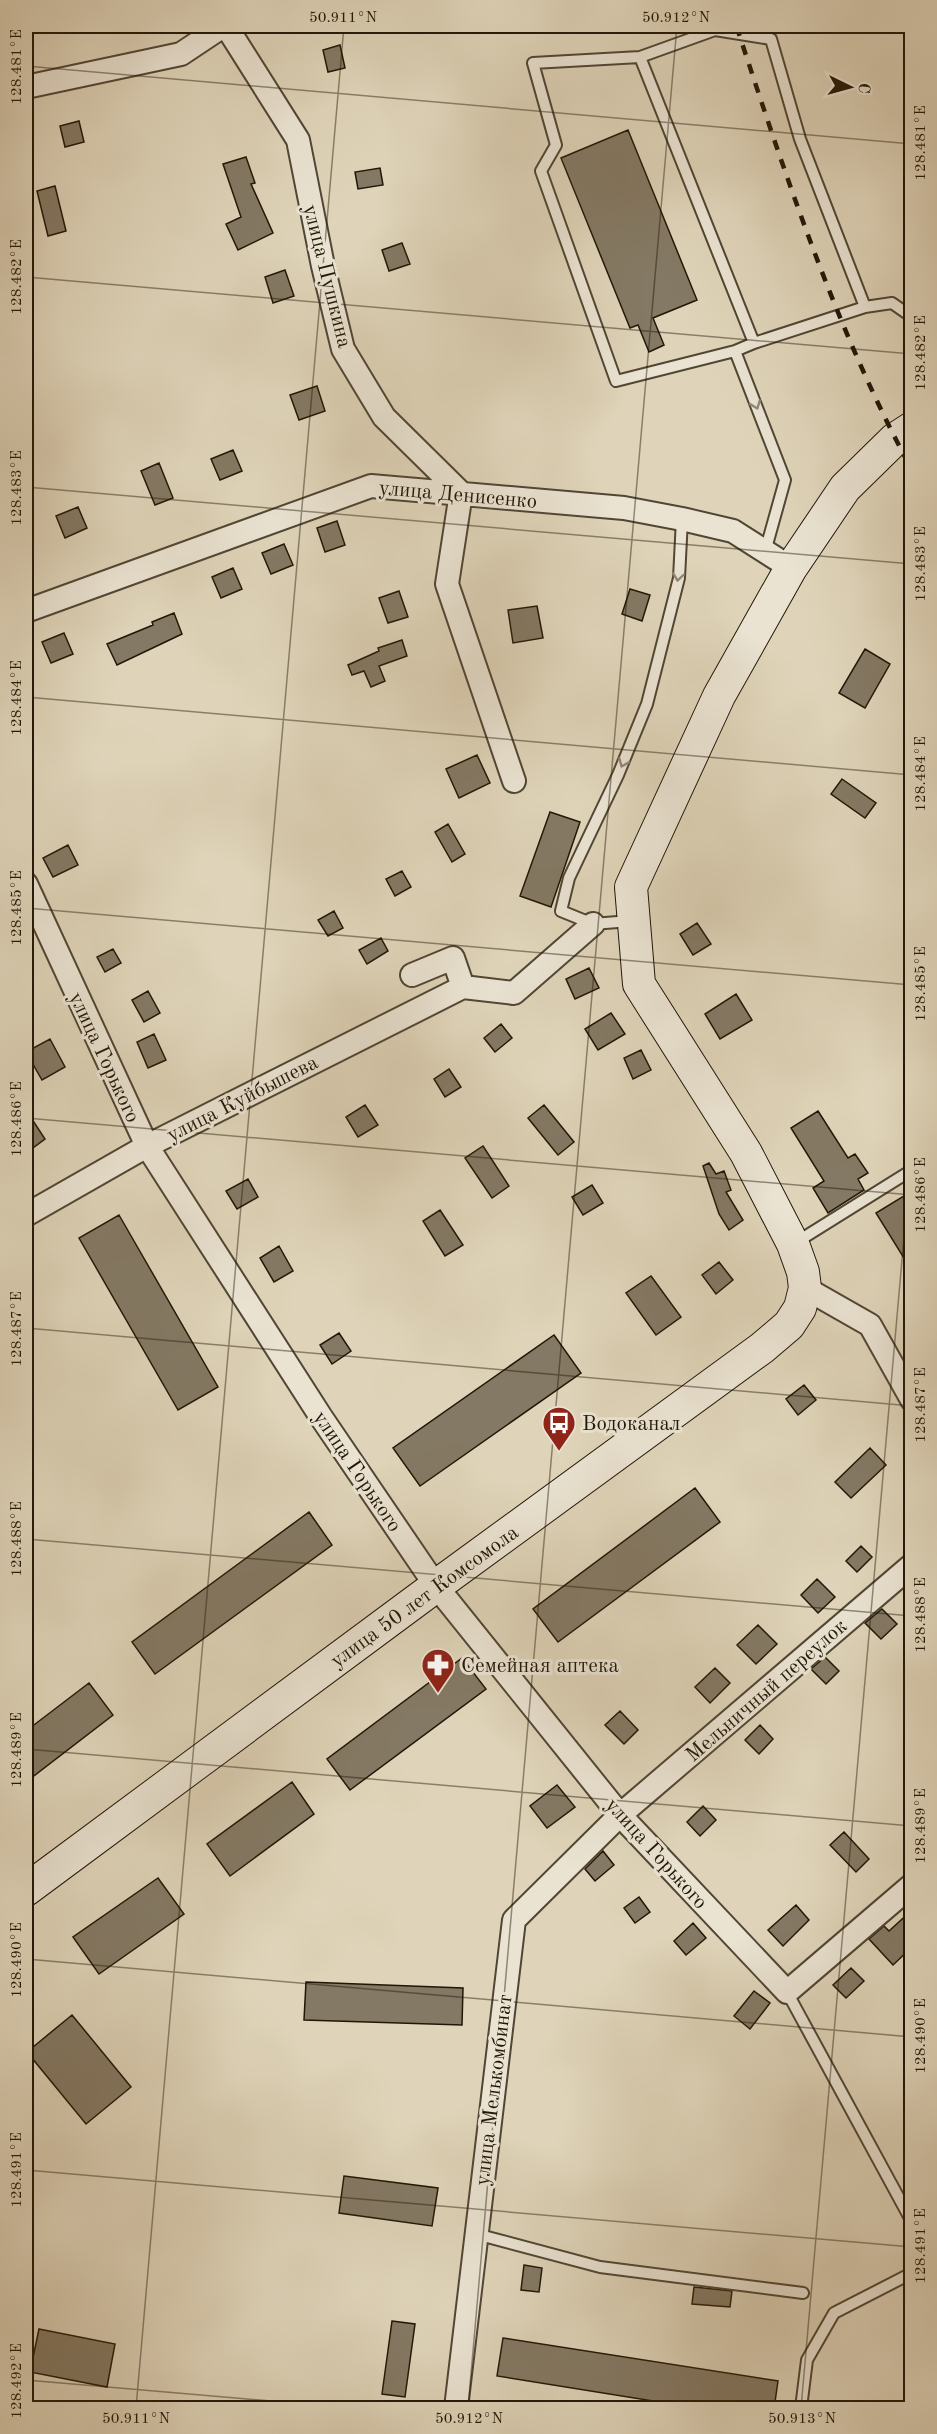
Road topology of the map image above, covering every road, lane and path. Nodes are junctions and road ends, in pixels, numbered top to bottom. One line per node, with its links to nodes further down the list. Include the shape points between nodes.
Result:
1 (225, 26): 3 (street, via 181,54); 9 (street, улица Пушкина, via 298,140 343,349 384,417)
2 (640, 57): 4 (lane, via 715,30 771,39 800,139); 6 (lane); 7 (lane, via 533,63 556,144 541,171 616,381)
3 (26, 87)
4 (865, 307): 5 (lane, via 892,303); 6 (lane)
5 (912, 317)
6 (754, 343): 7 (lane)
7 (735, 351): 11 (lane, one-way to 11, via 786,480)
8 (906, 429): 11 (street)
9 (461, 493): 10 (street, улица Денисенко, via 624,508); 12 (street, улица Денисенко, via 371,486); 13 (street, via 447,584)
10 (682, 519): 11 (street, улица Денисенко, via 733,531); 16 (lane, one-way to 16, via 679,578 647,704 569,878 561,911)
11 (778, 560): 15 (street, via 631,887)
12 (26, 611)
13 (514, 782)
14 (27, 893): 19 (street, улица Горького)
15 (634, 921): 16 (lane); 22 (street, via 639,984 747,1154)
16 (592, 924): 18 (street, via 514,993)
17 (412, 975): 18 (street, via 453,958)
18 (463, 987): 19 (street, улица Куйбышева)
19 (147, 1146): 21 (street, улица Куйбышева); 26 (street, улица Горького, via 321,1418)
20 (912, 1170): 22 (lane)
21 (26, 1215)
22 (793, 1244): 23 (street)
23 (805, 1288): 24 (street, via 870,1325); 26 (street, улица 50 лет Комсомола, via 800,1308 789,1325 762,1348)
24 (912, 1400)
25 (912, 1565): 27 (street, Мельничный переулок)
26 (436, 1586): 27 (street, улица Горького); 29 (street, улица 50 лет Комсомола)
27 (620, 1815): 30 (street, улица Горького); 32 (street, улица Мелькомбинат, via 514,1920)
28 (912, 1884): 30 (street)
29 (26, 1890)
30 (787, 1992): 31 (lane)
31 (912, 2222)
32 (476, 2234): 34 (lane, via 600,2266); 35 (street, улица Мелькомбинат)
33 (912, 2268): 36 (lane, via 910,2274 834,2313 807,2360)
34 (802, 2293)
35 (456, 2409)
36 (801, 2409)

